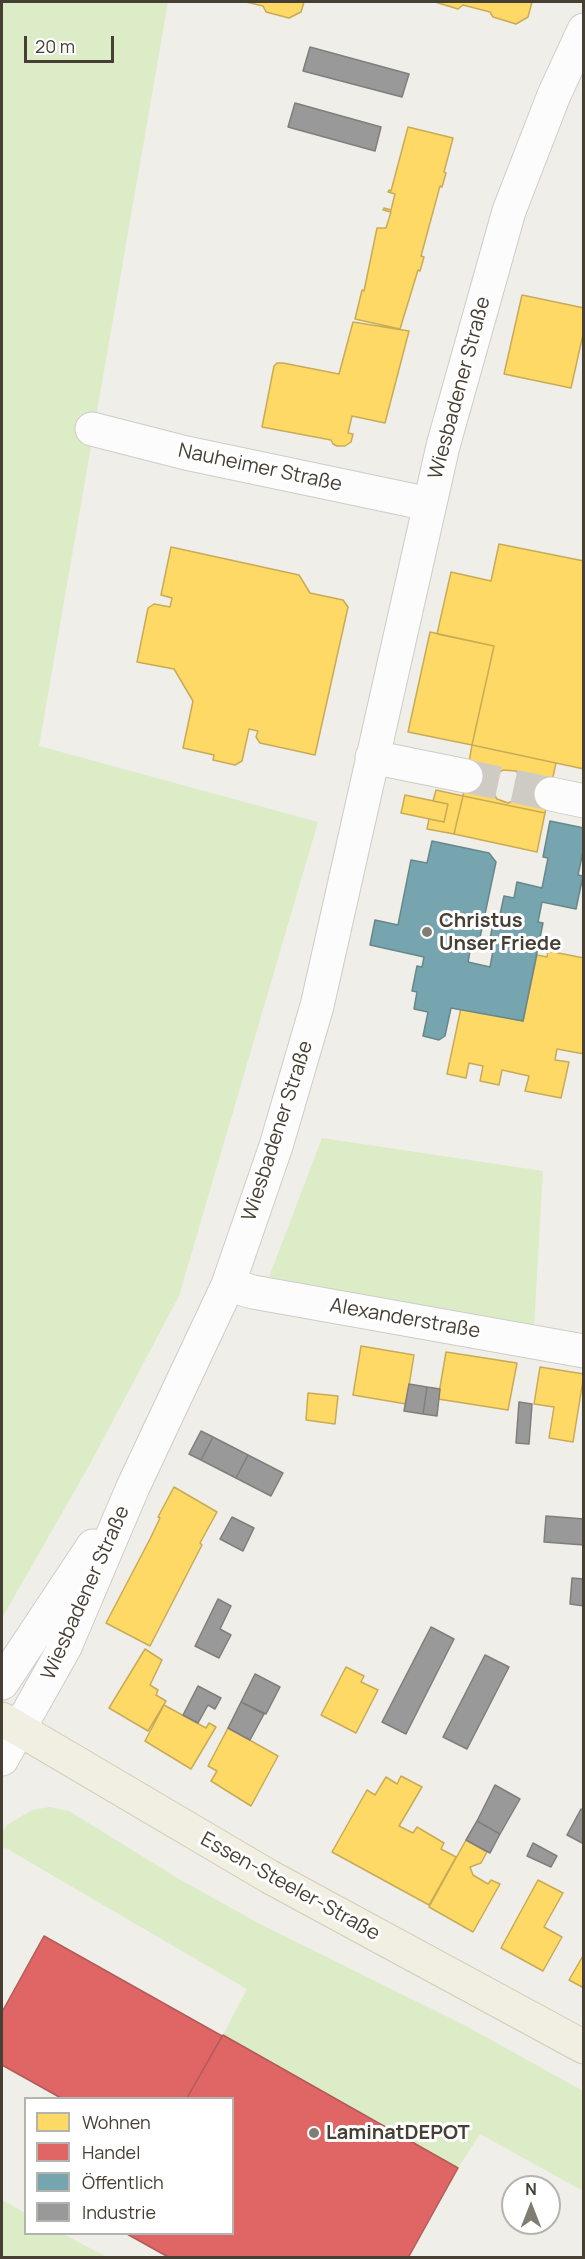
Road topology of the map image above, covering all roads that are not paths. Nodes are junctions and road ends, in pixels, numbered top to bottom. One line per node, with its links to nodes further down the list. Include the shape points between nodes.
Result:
1 (584, 30): 3 (street, Wiesbadener Straße, via 509,211)
2 (92, 429): 3 (street, Nauheimer Straße, via 186,453)
3 (429, 504): 4 (street, Wiesbadener Straße)
4 (372, 757): 5 (street); 8 (street, Wiesbadener Straße, via 317,1006 276,1146)
5 (466, 776)
6 (551, 794): 7 (street)
7 (584, 801)
8 (228, 1285): 9 (street, Alexanderstraße); 10 (street, Wiesbadener Straße)
9 (584, 1351)
10 (133, 1487): 11 (street, Wiesbadener Straße); 12 (street, Wiesbadener Straße, via 65,1647)
11 (2, 1683)
12 (10, 1724): 13 (street, Wiesbadener Straße); 14 (main road, Essen-Steeler-Straße, via 270,1877)
13 (2, 1758)
14 (584, 2047)

